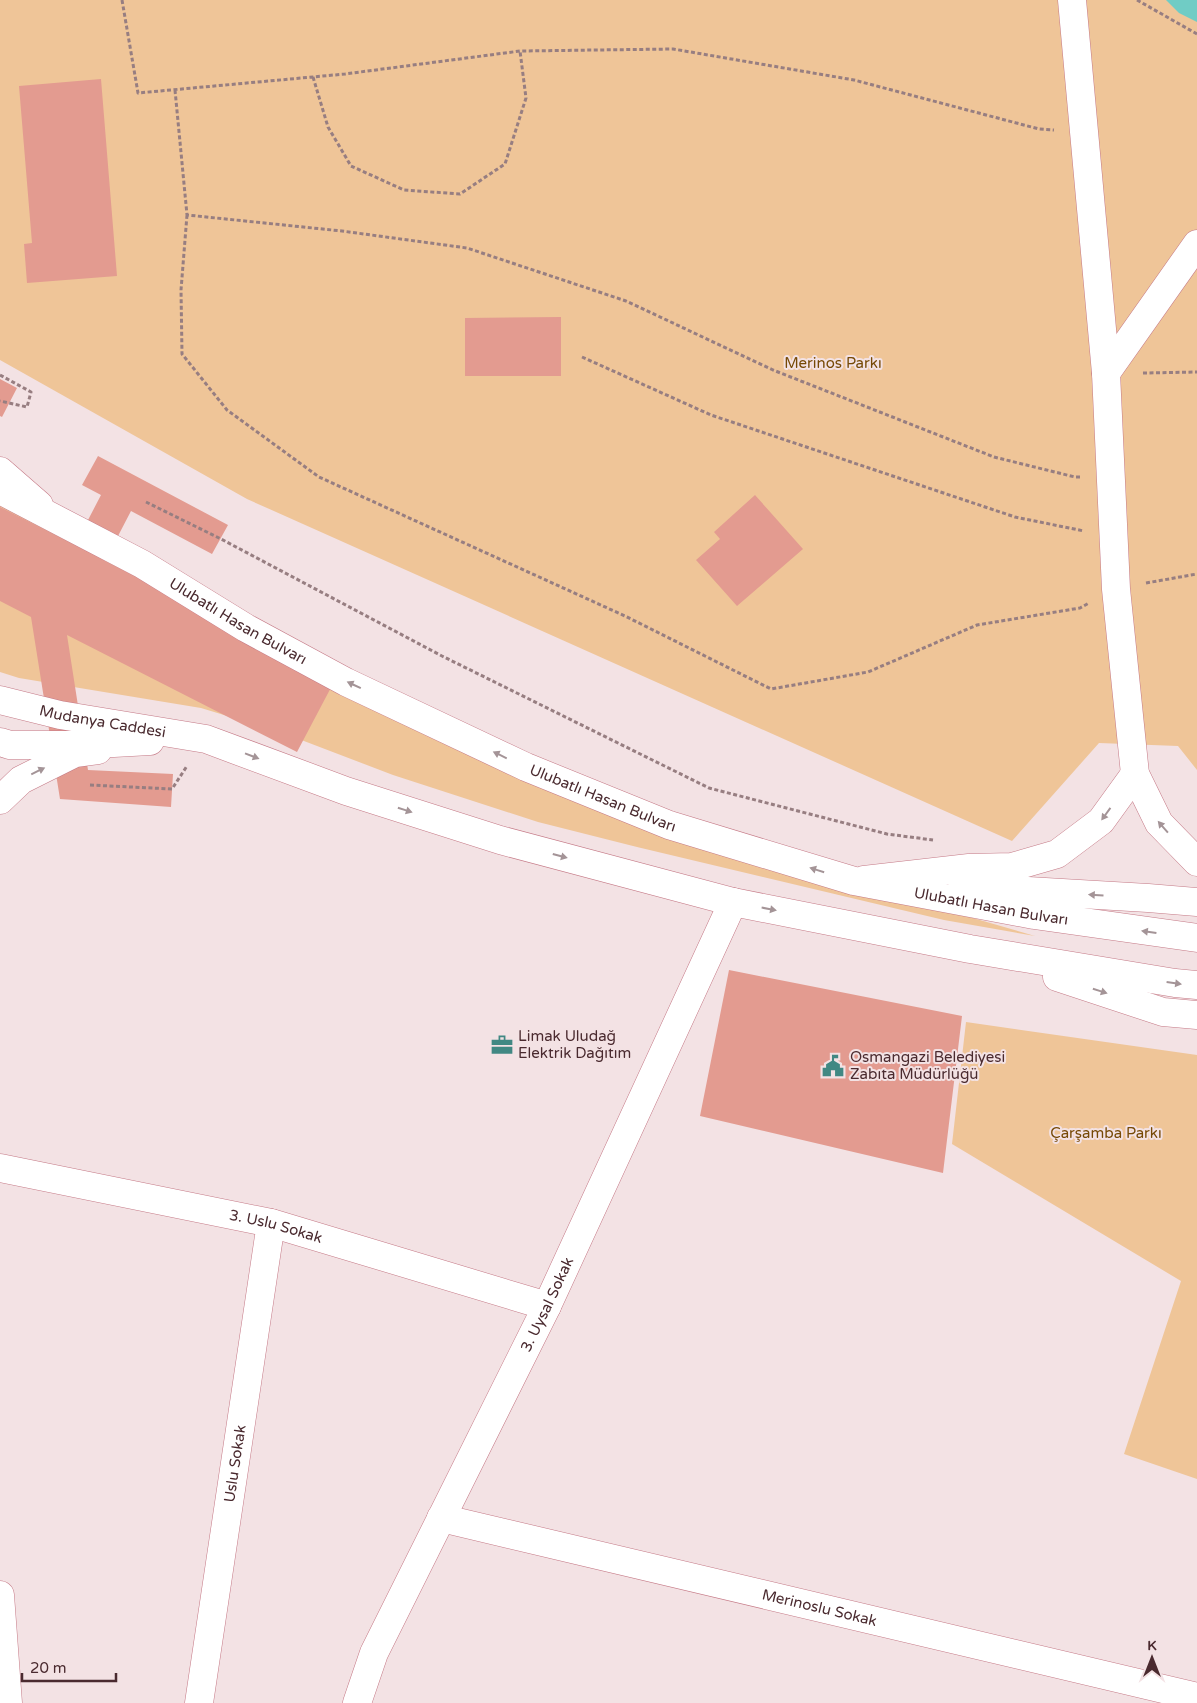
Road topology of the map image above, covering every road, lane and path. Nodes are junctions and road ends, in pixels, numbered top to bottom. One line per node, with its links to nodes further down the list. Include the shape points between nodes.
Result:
1 (122, 0): 7 (path, via 138,93)
2 (1072, 0): 8 (main road)
3 (1137, 0): 4 (path)
4 (1197, 34)
5 (520, 51): 6 (path); 6 (path, via 526,98 505,164 460,194 404,190 351,166 328,128); 8 (path, via 673,49 854,80 1038,128)
6 (313, 77): 7 (path)
7 (175, 90): 9 (path)
8 (1084, 133): 13 (main road)
9 (187, 215): 17 (path, via 466,248 626,301 773,370 994,457 1075,477); 24 (path, via 181,290 182,354 228,410 319,477 625,616 771,689 868,672 977,626 1080,608)
10 (1197, 244): 13 (main road)
11 (582, 357): 22 (path, via 711,415 1015,516)
12 (1197, 372): 13 (path)
13 (1106, 373): 17 (main road)
14 (0, 375): 15 (path, via 31,392 27,407)
15 (0, 401)
16 (0, 471): 21 (main road)
17 (1111, 478): 22 (main road)
18 (0, 481): 21 (main road)
19 (0, 490): 21 (main road)
20 (146, 502): 32 (path, via 442,656 709,788 887,834)
21 (57, 521): 34 (main road, Ulubatlı Hasan Bulvarı, one-way to 21, via 669,825 526,767 346,682 246,628 142,564)
22 (1114, 537): 24 (main road)
23 (1197, 574): 24 (path)
24 (1116, 589): 28 (main road)
25 (0, 700): 26 (main road, Mudanya Caddesi, via 60,715)
26 (206, 739): 27 (main road, via 77,745 10,745); 31 (main road, one-way to 26, via 21,780 75,753); 35 (main road, one-way to 35, via 346,792 500,840)
27 (0, 742)
28 (1135, 774): 33 (main road, one-way to 28, via 1159,823); 34 (main road, one-way to 34, via 1101,821 1057,854 1012,867 968,868)
29 (90, 785): 30 (path)
30 (172, 789)
31 (0, 800)
32 (936, 840)
33 (1197, 862)
34 (854, 881): 36 (main road, one-way to 34); 37 (main road, Ulubatlı Hasan Bulvarı, one-way to 34, via 1034,916)
35 (733, 902): 38 (main road, one-way to 38); 43 (main road, 3. Uysal Sokak)
36 (1197, 902)
37 (1197, 938)
38 (970, 949): 39 (main road, one-way to 39); 40 (main road, one-way to 40, via 1164,1012)
39 (1197, 985)
40 (1197, 1016)
41 (0, 1168): 42 (main road, 3. Uslu Sokak)
42 (271, 1222): 43 (main road, 3. Uslu Sokak); 48 (main road, Uslu Sokak)
43 (547, 1306): 44 (main road, 3. Uysal Sokak)
44 (441, 1518): 46 (main road, Merinoslu Sokak); 49 (main road, 3. Uysal Sokak, via 374,1653)
45 (0, 1595): 47 (main road)
46 (1197, 1697)
47 (8, 1703)
48 (199, 1703)
49 (357, 1703)

